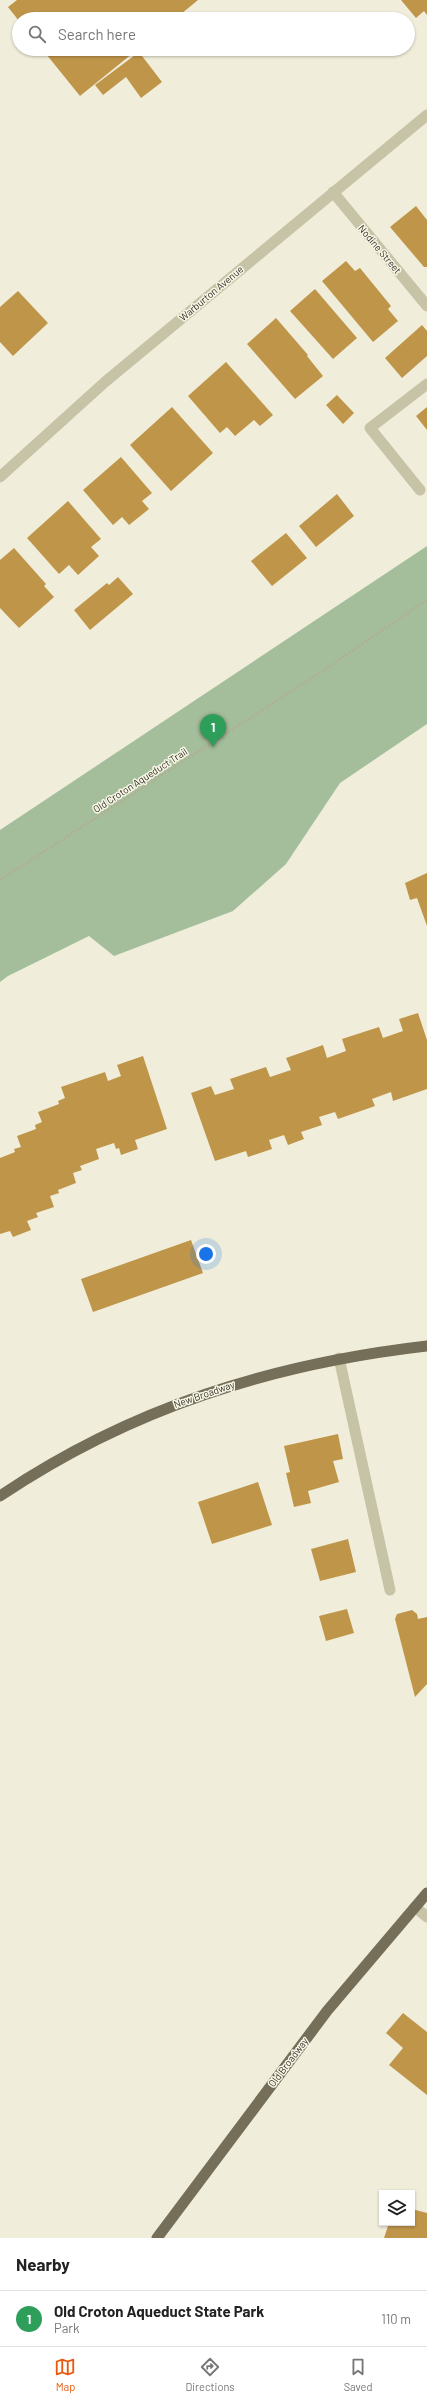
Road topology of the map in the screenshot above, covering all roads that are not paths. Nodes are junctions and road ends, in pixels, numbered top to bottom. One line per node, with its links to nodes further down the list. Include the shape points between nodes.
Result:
1 (427, 115): 2 (street, Warburton Avenue)
2 (332, 192): 3 (street, Nodine Street); 5 (street, Warburton Avenue, via 105,382)
3 (427, 306)
4 (427, 384): 6 (street, via 370,428)
5 (0, 477)
6 (420, 490)
7 (427, 1346): 8 (main road, New Broadway)
8 (339, 1358): 9 (main road, New Broadway, via 255,1377 176,1403 96,1438); 10 (street)
9 (0, 1496)
10 (390, 1590)
11 (427, 1893): 12 (main road, Old Broadway)
12 (415, 1907): 13 (street); 14 (main road, Old Broadway, via 305,2040)
13 (427, 1917)
14 (157, 2238)

